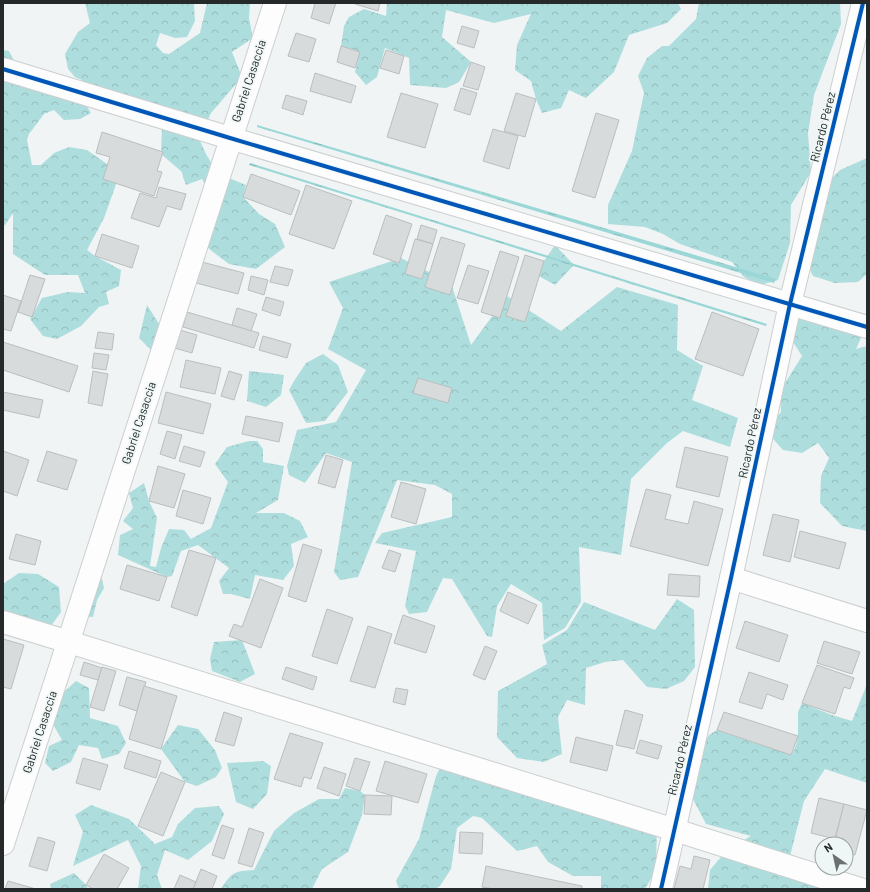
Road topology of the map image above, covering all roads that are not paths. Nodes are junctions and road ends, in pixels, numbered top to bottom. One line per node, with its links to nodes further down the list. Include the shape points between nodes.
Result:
1 (275, 3): 4 (street, Gabriel Casaccia)
2 (863, 3): 5 (street, Ricardo Pérez)
3 (3, 69): 4 (street)
4 (230, 138): 5 (street); 10 (street, Gabriel Casaccia)
5 (790, 304): 6 (street); 7 (street, Ricardo Pérez)
6 (867, 327)
7 (731, 578): 8 (street); 11 (street, Ricardo Pérez)
8 (867, 621)
9 (3, 622): 10 (street)
10 (69, 642): 11 (street); 12 (street, Gabriel Casaccia)
11 (675, 830): 13 (street, Ricardo Pérez); 14 (street)
12 (3, 844)
13 (661, 889)
14 (860, 889)

